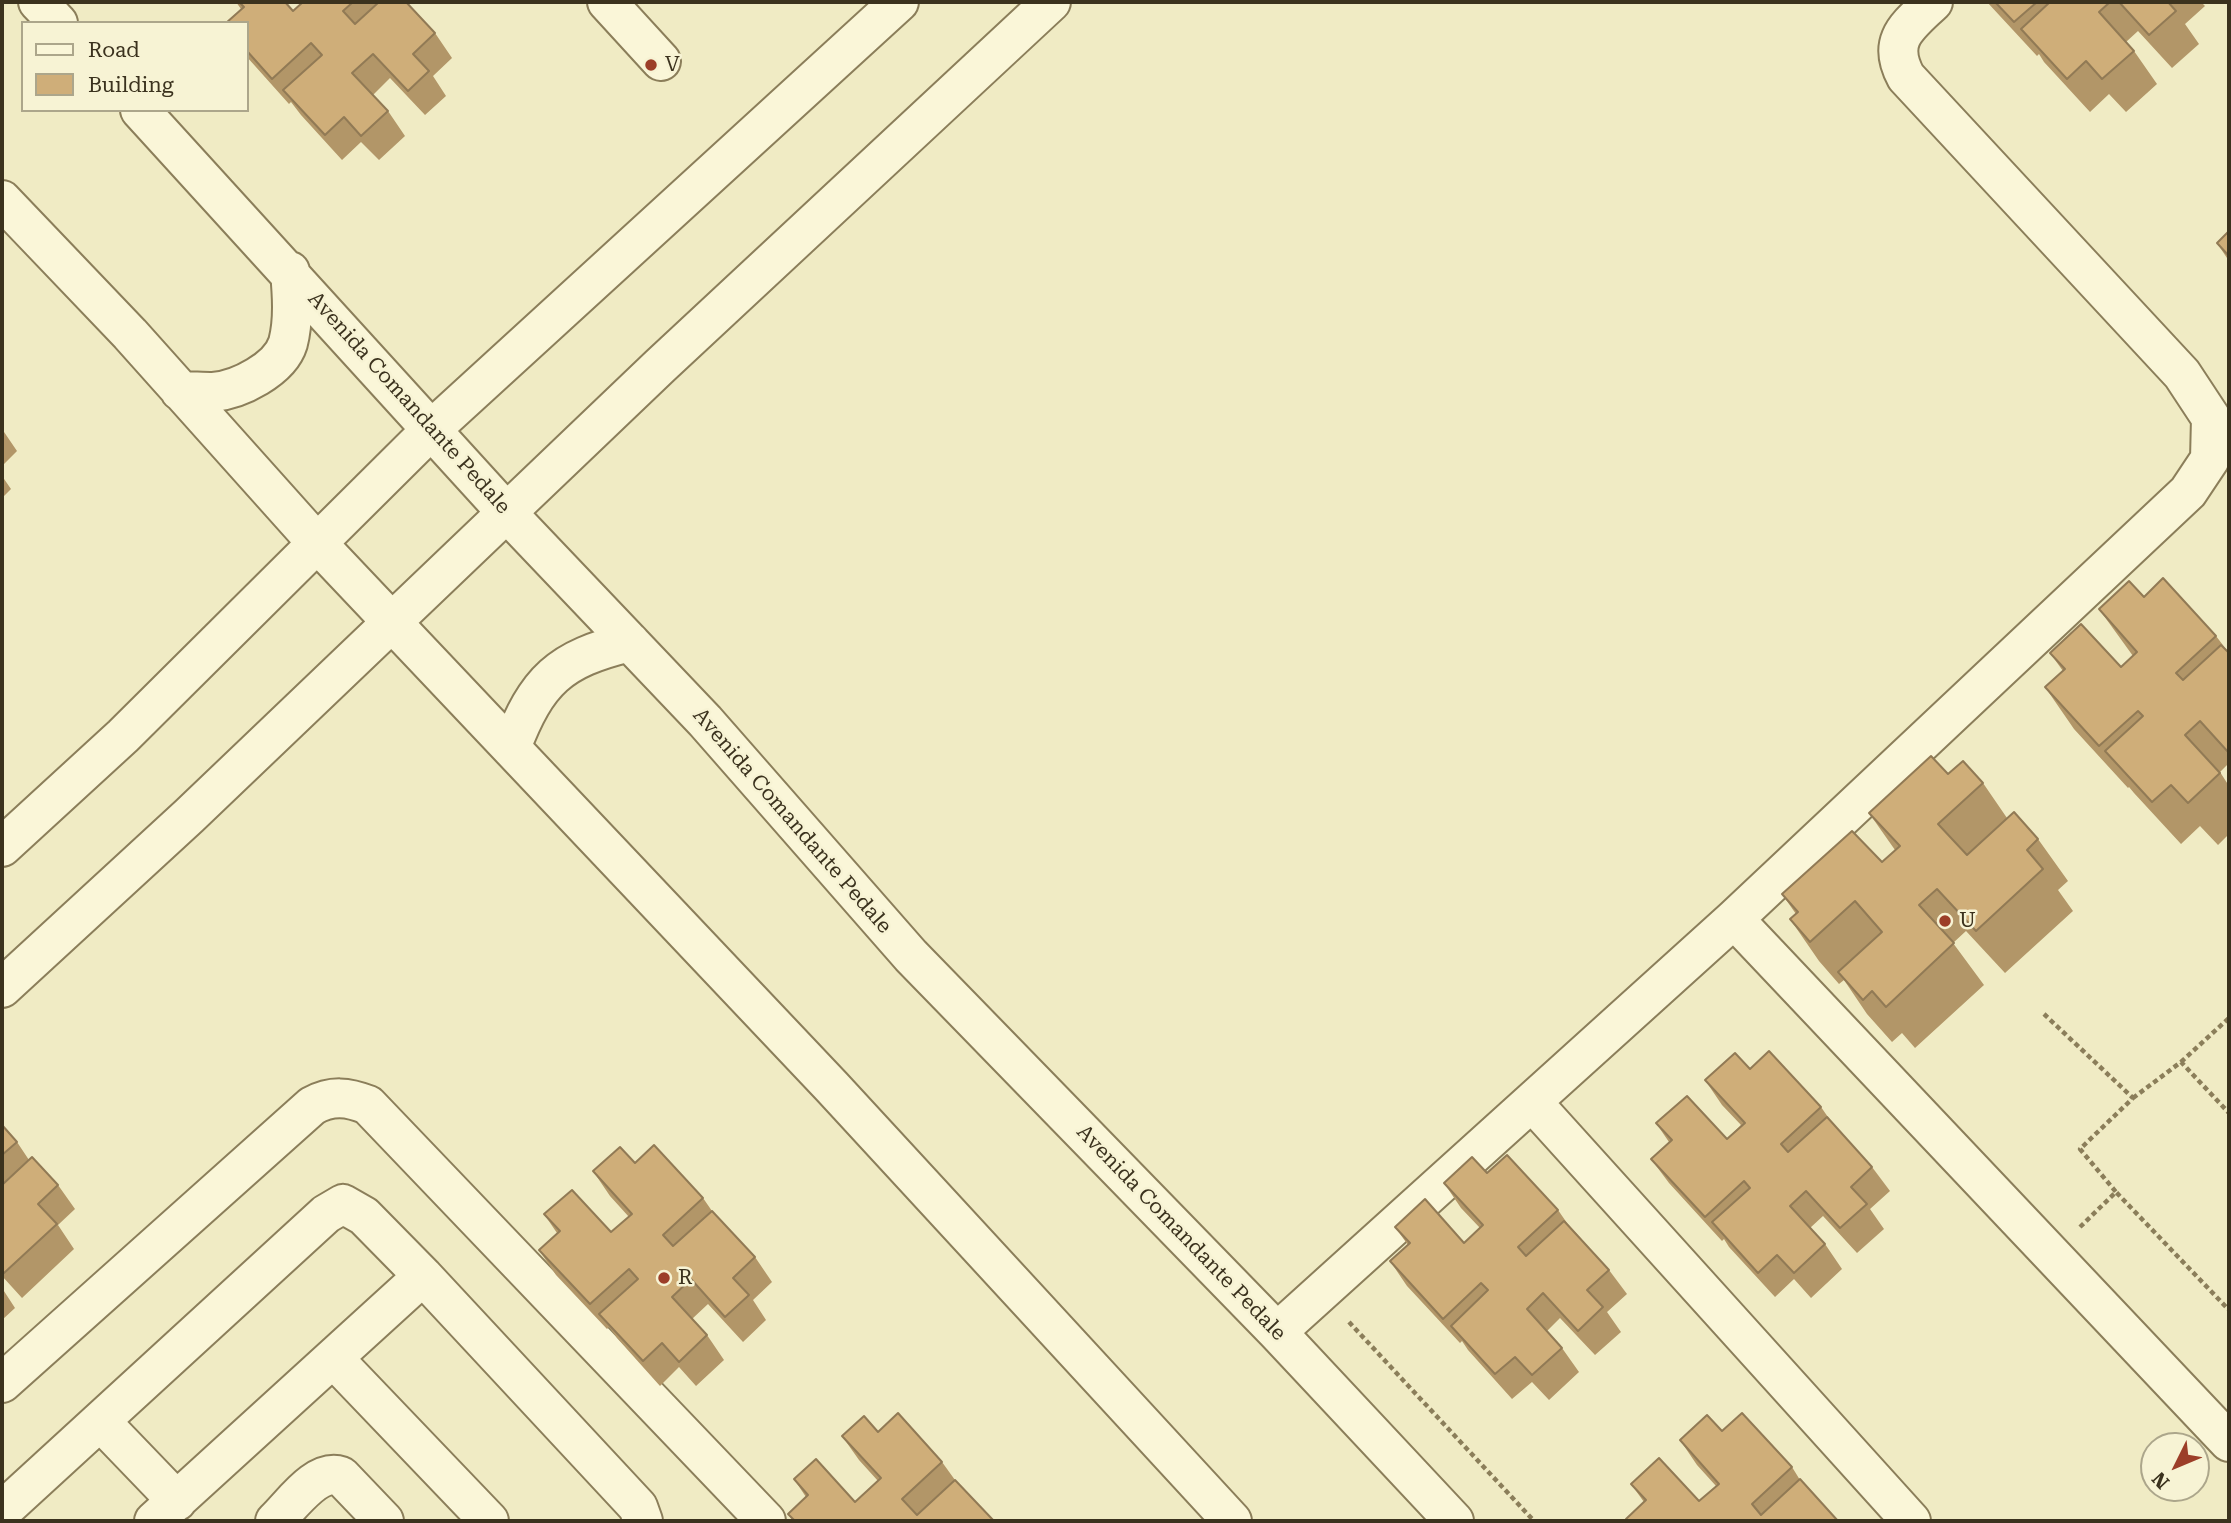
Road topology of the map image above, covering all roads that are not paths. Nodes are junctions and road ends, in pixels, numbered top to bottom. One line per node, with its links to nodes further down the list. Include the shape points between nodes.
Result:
1 (38, 2): 6 (street)
2 (607, 2): 7 (street)
3 (899, 2): 12 (street)
4 (1051, 2): 13 (street)
5 (1933, 2): 19 (street, via 1897,47 1906,76 2182,374 2211,418 2210,459 2188,492)
6 (56, 21)
7 (661, 61)
8 (142, 112): 10 (street, Avenida Comandante Pedale)
9 (7, 208): 11 (street)
10 (290, 271): 11 (street, via 290,327 287,345 276,360 238,385 215,392); 12 (street, Avenida Comandante Pedale)
11 (180, 391): 14 (street)
12 (432, 429): 13 (street, Avenida Comandante Pedale); 14 (street)
13 (507, 513): 15 (street); 16 (street, Avenida Comandante Pedale)
14 (317, 543): 15 (street); 18 (street, via 123,736)
15 (392, 623): 17 (street); 20 (street)
16 (630, 642): 17 (street, via 600,649 551,677 535,694); 23 (street, Avenida Comandante Pedale, via 911,956)
17 (511, 748): 35 (street, via 823,1077)
18 (2, 847)
19 (1734, 919): 21 (street); 27 (street)
20 (2, 988)
21 (1533, 1103): 23 (street); 37 (street)
22 (423, 1276): 24 (street); 26 (street, via 364,1216 343,1205 326,1214); 33 (street, via 638,1507)
23 (1277, 1332): 36 (street, Avenida Comandante Pedale)
24 (333, 1358): 29 (street); 32 (street)
25 (2, 1383): 34 (street, via 312,1106 324,1099 353,1099 368,1105)
26 (101, 1422): 28 (street); 29 (street)
27 (2229, 1442)
28 (2, 1511)
29 (166, 1511)
30 (275, 1521): 31 (street, via 321,1476 332,1474 341,1476)
31 (384, 1521)
32 (489, 1521)
33 (643, 1521)
34 (766, 1521)
35 (1232, 1521)
36 (1454, 1521)
37 (1911, 1521)

